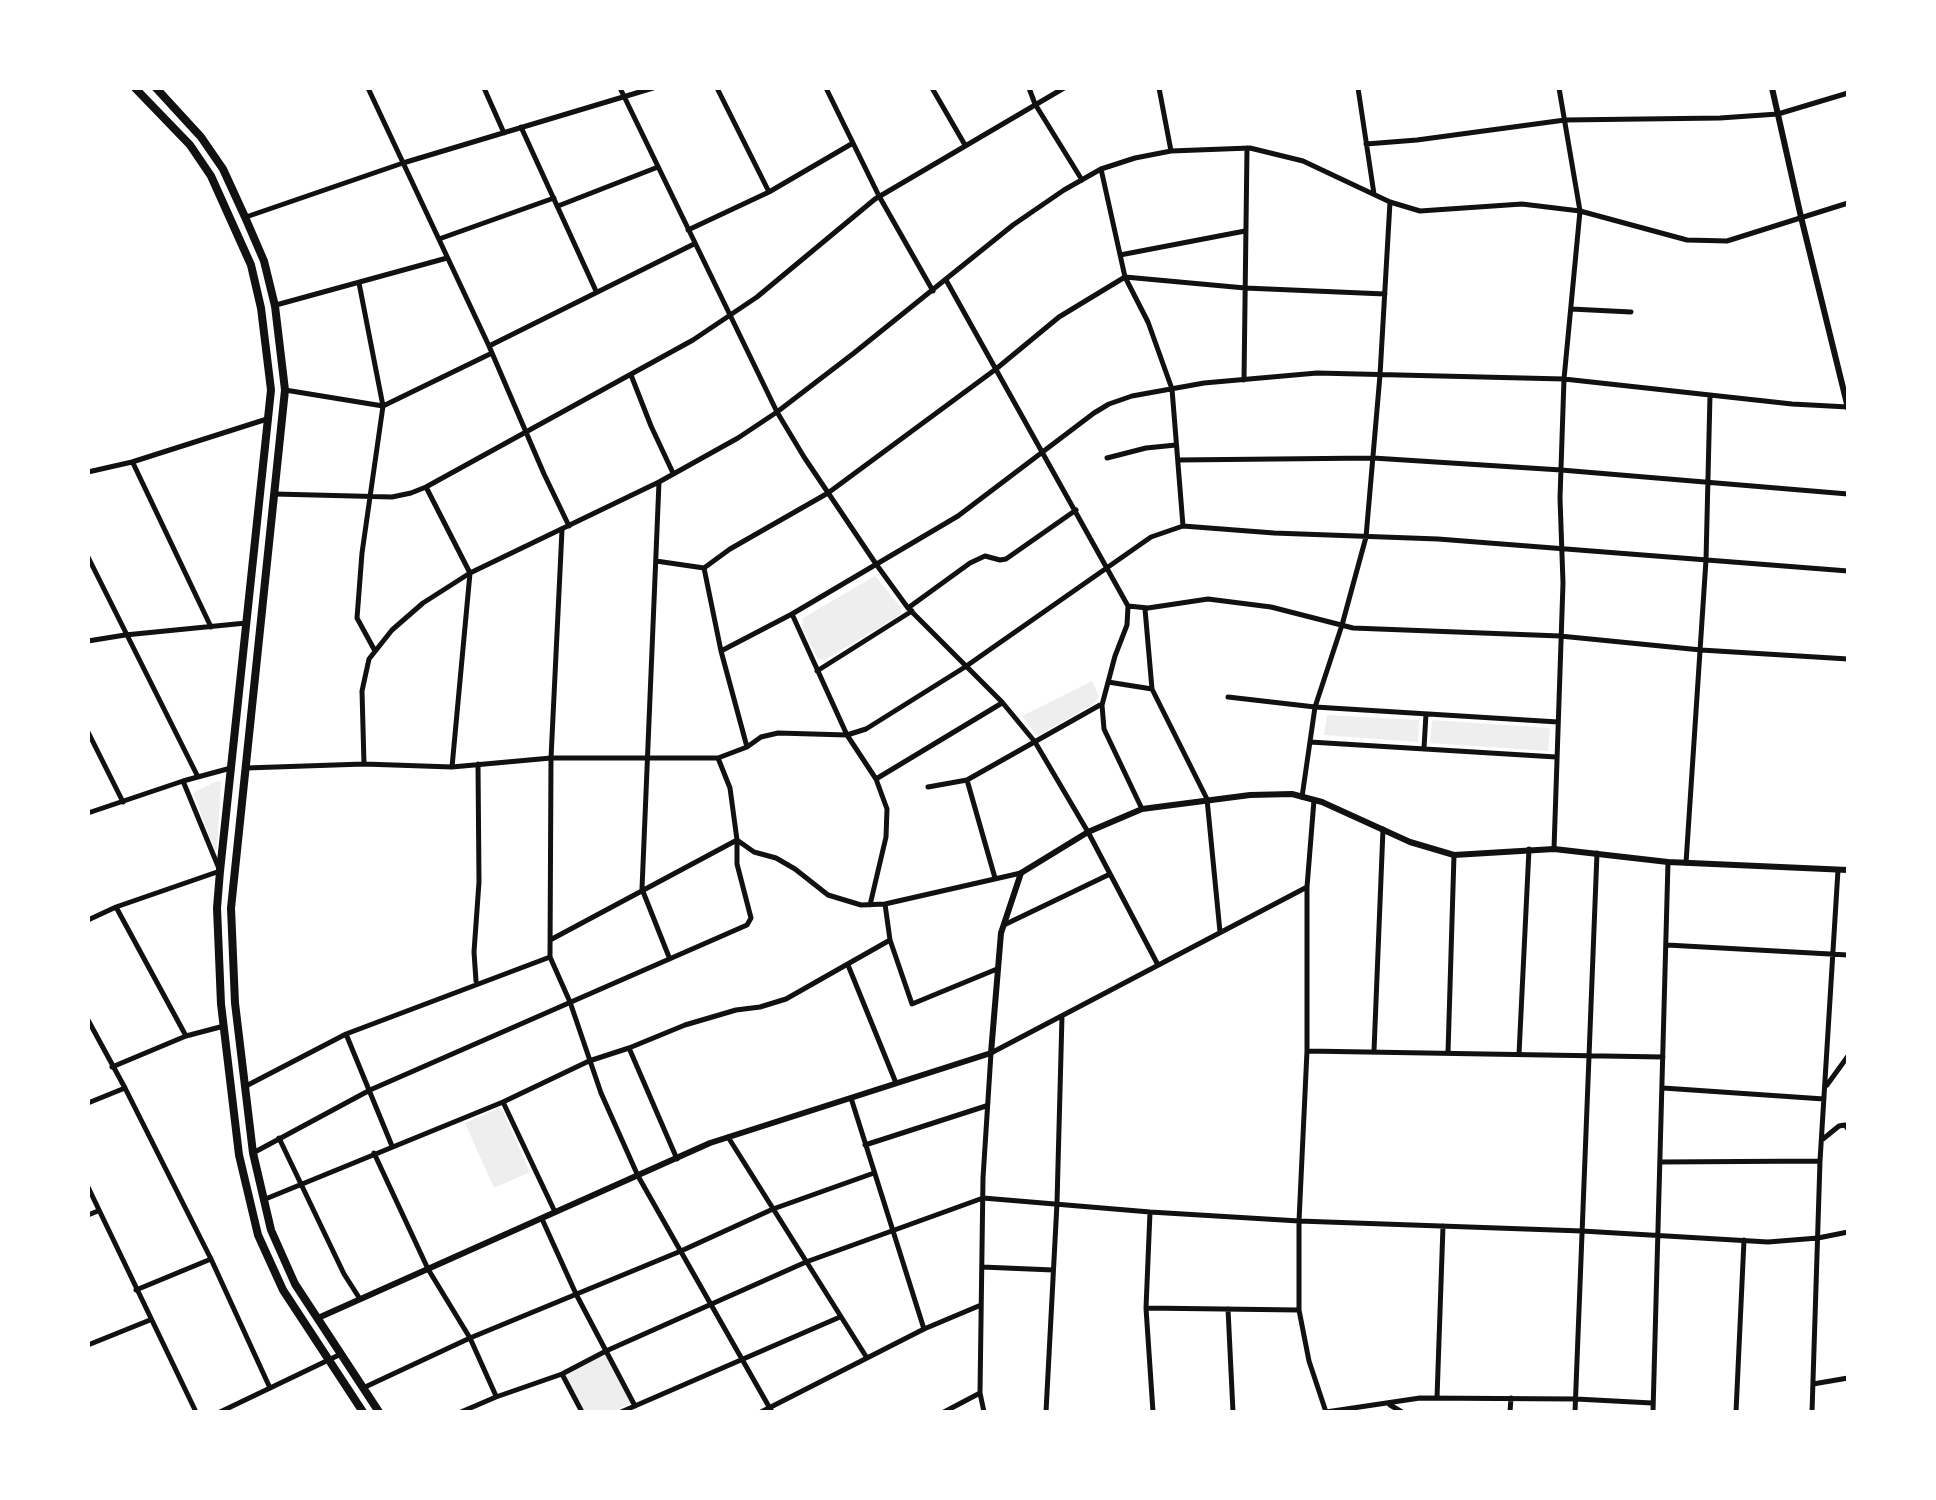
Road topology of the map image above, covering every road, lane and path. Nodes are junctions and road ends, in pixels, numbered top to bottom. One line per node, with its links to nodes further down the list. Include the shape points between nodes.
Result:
1 (135, 88): 42 (main road, via 190,145)
2 (159, 88): 41 (main road, via 201,137)
3 (368, 88): 28 (street)
4 (484, 88): 22 (street)
5 (620, 88): 17 (street)
6 (653, 88): 17 (street)
7 (716, 88): 32 (street)
8 (826, 88): 23 (street)
9 (932, 88): 25 (street)
10 (1029, 88): 18 (street)
11 (1064, 88): 18 (street)
12 (1159, 88): 27 (street)
13 (1358, 88): 24 (street)
14 (1559, 88): 20 (street)
15 (1772, 88): 19 (street)
16 (1848, 94): 19 (street)
17 (624, 96): 21 (street); 29 (street)
18 (1034, 104): 25 (street); 31 (street)
19 (1778, 114): 20 (street); 40 (street)
20 (1565, 120): 24 (street); 39 (street)
21 (521, 127): 22 (street); 35 (street)
22 (504, 133): 28 (street)
23 (853, 143): 32 (street); 34 (street)
24 (1366, 144): 33 (street)
25 (965, 145): 34 (street)
26 (1247, 148): 27 (street); 33 (street, via 1303,161); 44 (street)
27 (1171, 151): 30 (street)
28 (403, 164): 41 (street); 45 (street)
29 (658, 167): 38 (street); 43 (street)
30 (1101, 169): 31 (street); 47 (street)
31 (1082, 180): 50 (street)
32 (769, 192): 43 (street)
33 (1374, 194): 36 (street)
34 (879, 196): 54 (street); 59 (street)
35 (554, 198): 38 (street); 45 (street)
36 (1390, 202): 39 (street, via 1420,211 1522,204); 55 (street)
37 (1848, 202): 40 (street)
38 (558, 206): 53 (street)
39 (1580, 211): 40 (street, via 1688,240 1727,241); 57 (street)
40 (1801, 216): 70 (street)
41 (246, 217): 42 (main road); 56 (main road)
42 (233, 223): 72 (main road, via 261,308)
43 (688, 230): 46 (street)
44 (1246, 230): 47 (street); 52 (street)
45 (438, 240): 48 (street)
46 (694, 244): 53 (street); 59 (street)
47 (1120, 255): 49 (street)
48 (447, 258): 51 (street); 60 (street)
49 (1125, 277): 52 (street); 61 (street); 66 (street)
50 (946, 280): 54 (street); 61 (street)
51 (359, 282): 56 (street); 69 (street)
52 (1245, 288): 55 (street); 65 (street)
53 (596, 291): 60 (street)
54 (933, 291): 71 (street)
55 (1384, 294): 63 (street)
56 (275, 306): 67 (main road)
57 (1571, 309): 58 (street); 64 (street)
58 (1631, 312)
59 (729, 316): 62 (street); 71 (street)
60 (490, 349): 69 (street); 73 (street)
61 (996, 368): 75 (street); 86 (street)
62 (631, 375): 73 (street); 82 (street)
63 (1380, 375): 64 (street); 65 (street); 77 (street)
64 (1564, 379): 68 (street); 80 (street)
65 (1244, 380): 66 (street)
66 (1172, 389): 74 (street); 75 (street, via 1109,404)
67 (285, 390): 69 (street); 87 (main road)
68 (1710, 395): 70 (street); 84 (street)
69 (383, 406): 89 (street)
70 (1848, 407)
71 (777, 412): 82 (street); 86 (street)
72 (269, 419): 79 (street); 108 (main road)
73 (526, 432): 85 (street); 91 (street)
74 (1176, 445): 76 (street); 78 (street)
75 (1043, 452): 90 (street); 99 (street, via 958,516)
76 (1107, 458)
77 (1373, 458): 78 (street); 80 (street); 94 (street)
78 (1178, 460): 92 (street)
79 (132, 462): 81 (street); 110 (street)
80 (1561, 470): 84 (street); 95 (street)
81 (88, 472)
82 (674, 473): 83 (street)
83 (659, 482): 91 (street); 98 (street)
84 (1708, 482): 88 (street); 97 (street)
85 (426, 487): 89 (street); 103 (street)
86 (828, 493): 99 (street); 101 (street)
87 (275, 494): 89 (street); 142 (main road)
88 (1848, 494)
89 (369, 498): 115 (street, via 357,618)
90 (1076, 510): 100 (street); 106 (street, via 1006,559 985,556 970,563)
91 (570, 526): 93 (street)
92 (1183, 526): 94 (street); 100 (street, via 1150,537)
93 (562, 530): 103 (street); 135 (street)
94 (1366, 536): 95 (street); 109 (street)
95 (1561, 550): 97 (street); 112 (street)
96 (88, 556): 111 (street)
97 (1706, 560): 102 (street); 114 (street)
98 (656, 561): 101 (street); 136 (street)
99 (876, 564): 106 (street); 107 (street)
100 (1108, 567): 104 (street); 118 (street)
101 (704, 568): 116 (street)
102 (1848, 571)
103 (470, 574): 115 (street, via 423,603); 140 (street)
104 (1128, 606): 105 (street); 120 (street)
105 (1144, 608): 109 (street, via 1208,599); 121 (street)
106 (910, 610): 118 (street); 119 (street)
107 (792, 614): 116 (street); 119 (street)
108 (246, 623): 110 (street); 141 (main road)
109 (1342, 625): 112 (street); 125 (street)
110 (211, 627): 111 (street)
111 (125, 635): 113 (street); 143 (street)
112 (1560, 636): 114 (street); 127 (street)
113 (88, 641)
114 (1701, 650): 117 (street); 162 (street)
115 (375, 651): 138 (street, via 362,691)
116 (721, 651): 132 (street)
117 (1848, 659)
118 (965, 667): 123 (street); 129 (street)
119 (817, 671): 129 (street)
120 (1108, 682): 121 (street); 124 (street)
121 (1152, 689): 149 (street)
122 (1228, 697): 125 (street)
123 (1002, 702): 130 (street); 144 (street)
124 (1102, 704): 130 (street); 152 (street, via 1104,729)
125 (1315, 707): 126 (street); 131 (street)
126 (1426, 714): 127 (street); 133 (street)
127 (1558, 722): 134 (street)
128 (88, 732): 151 (street)
129 (848, 735): 132 (street, via 778,733); 144 (street)
130 (1035, 742): 145 (street); 155 (street)
131 (1310, 742): 133 (street); 148 (street)
132 (746, 747): 137 (street)
133 (1424, 748): 134 (street)
134 (1557, 757): 158 (street)
135 (551, 758): 136 (street); 139 (street); 177 (street)
136 (647, 758): 137 (street); 170 (street)
137 (718, 758): 156 (street)
138 (364, 764): 140 (street); 142 (street)
139 (478, 764): 140 (street); 187 (street)
140 (452, 766)
141 (231, 768): 142 (main road); 143 (street); 165 (main road)
142 (246, 768): 206 (main road, via 231,908)
143 (198, 777): 146 (street)
144 (876, 779): 172 (street, via 887,809 886,837)
145 (967, 780): 147 (street); 168 (street)
146 (182, 781): 151 (street); 165 (street)
147 (928, 787)
148 (1302, 797): 149 (street); 150 (street)
149 (1207, 799): 152 (street); 176 (street)
150 (1314, 800): 154 (street); 169 (street)
151 (123, 802): 153 (street)
152 (1142, 808): 155 (street)
153 (88, 813)
154 (1383, 829): 160 (street); 196 (street)
155 (1088, 832): 166 (street); 167 (street)
156 (737, 840): 170 (street); 172 (street, via 776,858 828,896); 183 (street, via 751,918)
157 (1529, 849): 158 (street); 160 (street); 199 (street)
158 (1554, 849): 159 (street)
159 (1597, 853): 161 (street); 200 (street)
160 (1454, 854): 198 (street)
161 (1668, 862): 162 (street); 179 (street)
162 (1686, 862): 163 (street)
163 (1838, 870): 164 (street); 180 (street)
164 (1848, 870)
165 (220, 871): 173 (street); 191 (main road)
166 (1021, 873): 168 (street); 175 (street)
167 (1108, 874): 175 (street); 185 (street)
168 (995, 878): 171 (street)
169 (1306, 887): 176 (street); 195 (street)
170 (642, 889): 177 (street); 183 (street)
171 (885, 904): 172 (street); 178 (street)
172 (870, 905)
173 (116, 908): 174 (street); 193 (street)
174 (88, 920)
175 (1003, 926): 186 (street)
176 (1220, 932): 185 (street)
177 (550, 940): 182 (street)
178 (890, 940): 184 (street); 186 (street, via 912,1004)
179 (1666, 945): 180 (street); 202 (street)
180 (1833, 954): 181 (street); 209 (street)
181 (1848, 955)
182 (550, 956): 187 (street); 188 (street)
183 (670, 957): 188 (street)
184 (848, 965): 194 (street, via 786,999 685,1025); 205 (street)
185 (1158, 966): 189 (street)
186 (998, 968): 197 (street)
187 (476, 983): 192 (street)
188 (570, 1002): 203 (street); 210 (street)
189 (1062, 1016): 197 (street); 233 (street)
190 (88, 1020): 204 (street)
191 (224, 1026): 193 (street); 271 (main road, via 239,1155 258,1235 283,1290)
192 (346, 1034): 206 (street); 210 (street)
193 (186, 1036): 204 (street)
194 (629, 1048): 203 (street); 224 (street)
195 (1306, 1051): 196 (street); 240 (street)
196 (1374, 1052): 198 (street)
197 (991, 1053): 205 (street); 215 (street)
198 (1448, 1053): 199 (street)
199 (1519, 1054): 200 (street)
200 (1590, 1056): 202 (street); 243 (street)
201 (1848, 1056): 209 (street)
202 (1663, 1057): 208 (street)
203 (589, 1061): 213 (street); 228 (street)
204 (112, 1067): 207 (street)
205 (896, 1084): 211 (street)
206 (246, 1086): 222 (main road)
207 (126, 1088): 214 (street); 249 (street)
208 (1662, 1088): 212 (street); 226 (street)
209 (1825, 1088): 212 (street)
210 (370, 1090): 218 (street); 221 (street)
211 (850, 1098): 217 (street); 220 (street)
212 (1824, 1099): 219 (street)
213 (503, 1102): 221 (street); 237 (street)
214 (88, 1103)
215 (987, 1106): 220 (street); 231 (street)
216 (1848, 1129): 219 (street, via 1839,1126)
217 (728, 1136): 224 (street); 234 (street)
218 (279, 1138): 222 (street); 229 (street)
219 (1822, 1141): 225 (street)
220 (865, 1145): 227 (street)
221 (392, 1146): 223 (street)
222 (252, 1153): 232 (main road)
223 (374, 1154): 229 (street); 252 (street)
224 (678, 1158): 228 (street)
225 (1820, 1161): 226 (street); 246 (street)
226 (1660, 1162): 245 (street)
227 (874, 1173): 234 (street); 242 (street)
228 (638, 1176): 237 (street); 248 (street)
229 (301, 1184): 232 (street); 256 (street)
230 (88, 1187): 235 (street)
231 (983, 1198): 233 (street); 242 (street); 251 (street)
232 (263, 1200): 263 (main road, via 295,1284)
233 (1057, 1204): 236 (street); 253 (street)
234 (773, 1209): 248 (street); 250 (street)
235 (98, 1211): 238 (street); 254 (street)
236 (1150, 1212): 240 (street); 259 (street)
237 (555, 1213): 239 (street)
238 (88, 1215)
239 (542, 1219): 252 (street); 255 (street)
240 (1299, 1221): 241 (street); 261 (street)
241 (1443, 1226): 243 (street); 280 (street)
242 (892, 1230): 250 (street); 265 (street)
243 (1582, 1231): 245 (street); 282 (street)
244 (1848, 1232): 246 (street)
245 (1658, 1236): 247 (street); 283 (street)
246 (1818, 1238): 247 (street); 275 (street)
247 (1744, 1240): 306 (street)
248 (680, 1250): 255 (street); 257 (street)
249 (211, 1258): 254 (street); 276 (street)
250 (806, 1262): 257 (street); 262 (street)
251 (982, 1268): 253 (street); 258 (street)
252 (428, 1269): 256 (street); 266 (street)
253 (1054, 1270): 297 (street)
254 (136, 1290): 264 (street)
255 (576, 1294): 266 (street); 268 (street)
256 (360, 1300): 263 (street)
257 (711, 1304): 268 (street); 272 (street)
258 (981, 1305): 265 (street); 278 (street)
259 (1146, 1308): 260 (street); 298 (street)
260 (1228, 1309): 261 (street); 299 (street)
261 (1299, 1310): 300 (street)
262 (840, 1317): 270 (street); 272 (street)
263 (318, 1318): 269 (main road)
264 (150, 1320): 267 (street); 287 (street)
265 (924, 1329): 270 (street)
266 (470, 1338): 277 (street); 279 (street)
267 (88, 1345)
268 (606, 1351): 273 (street); 285 (street)
269 (340, 1354): 271 (street); 277 (main road)
270 (868, 1358): 286 (street)
271 (328, 1360): 276 (street); 289 (main road)
272 (742, 1360): 285 (street); 286 (street)
273 (562, 1374): 279 (street); 292 (street)
274 (1848, 1378): 275 (street)
275 (1813, 1384): 307 (street)
276 (270, 1388): 288 (street)
277 (363, 1388): 290 (main road)
278 (980, 1393): 295 (street); 296 (street)
279 (496, 1396): 291 (street)
280 (1436, 1398): 281 (street); 284 (street)
281 (1511, 1398): 282 (street); 303 (street)
282 (1576, 1399): 283 (street); 304 (street)
283 (1653, 1403): 305 (street)
284 (1388, 1404): 300 (street); 301 (street); 302 (street)
285 (635, 1406): 293 (street)
286 (771, 1411): 294 (street)
287 (196, 1412)
288 (220, 1412)
289 (363, 1412)
290 (380, 1412)
291 (462, 1412)
292 (582, 1412)
293 (621, 1412)
294 (761, 1412)
295 (944, 1412)
296 (984, 1412)
297 (1046, 1412)
298 (1152, 1412)
299 (1233, 1412)
300 (1326, 1412)
301 (1390, 1412)
302 (1402, 1412)
303 (1510, 1412)
304 (1575, 1412)
305 (1653, 1412)
306 (1736, 1412)
307 (1812, 1412)

